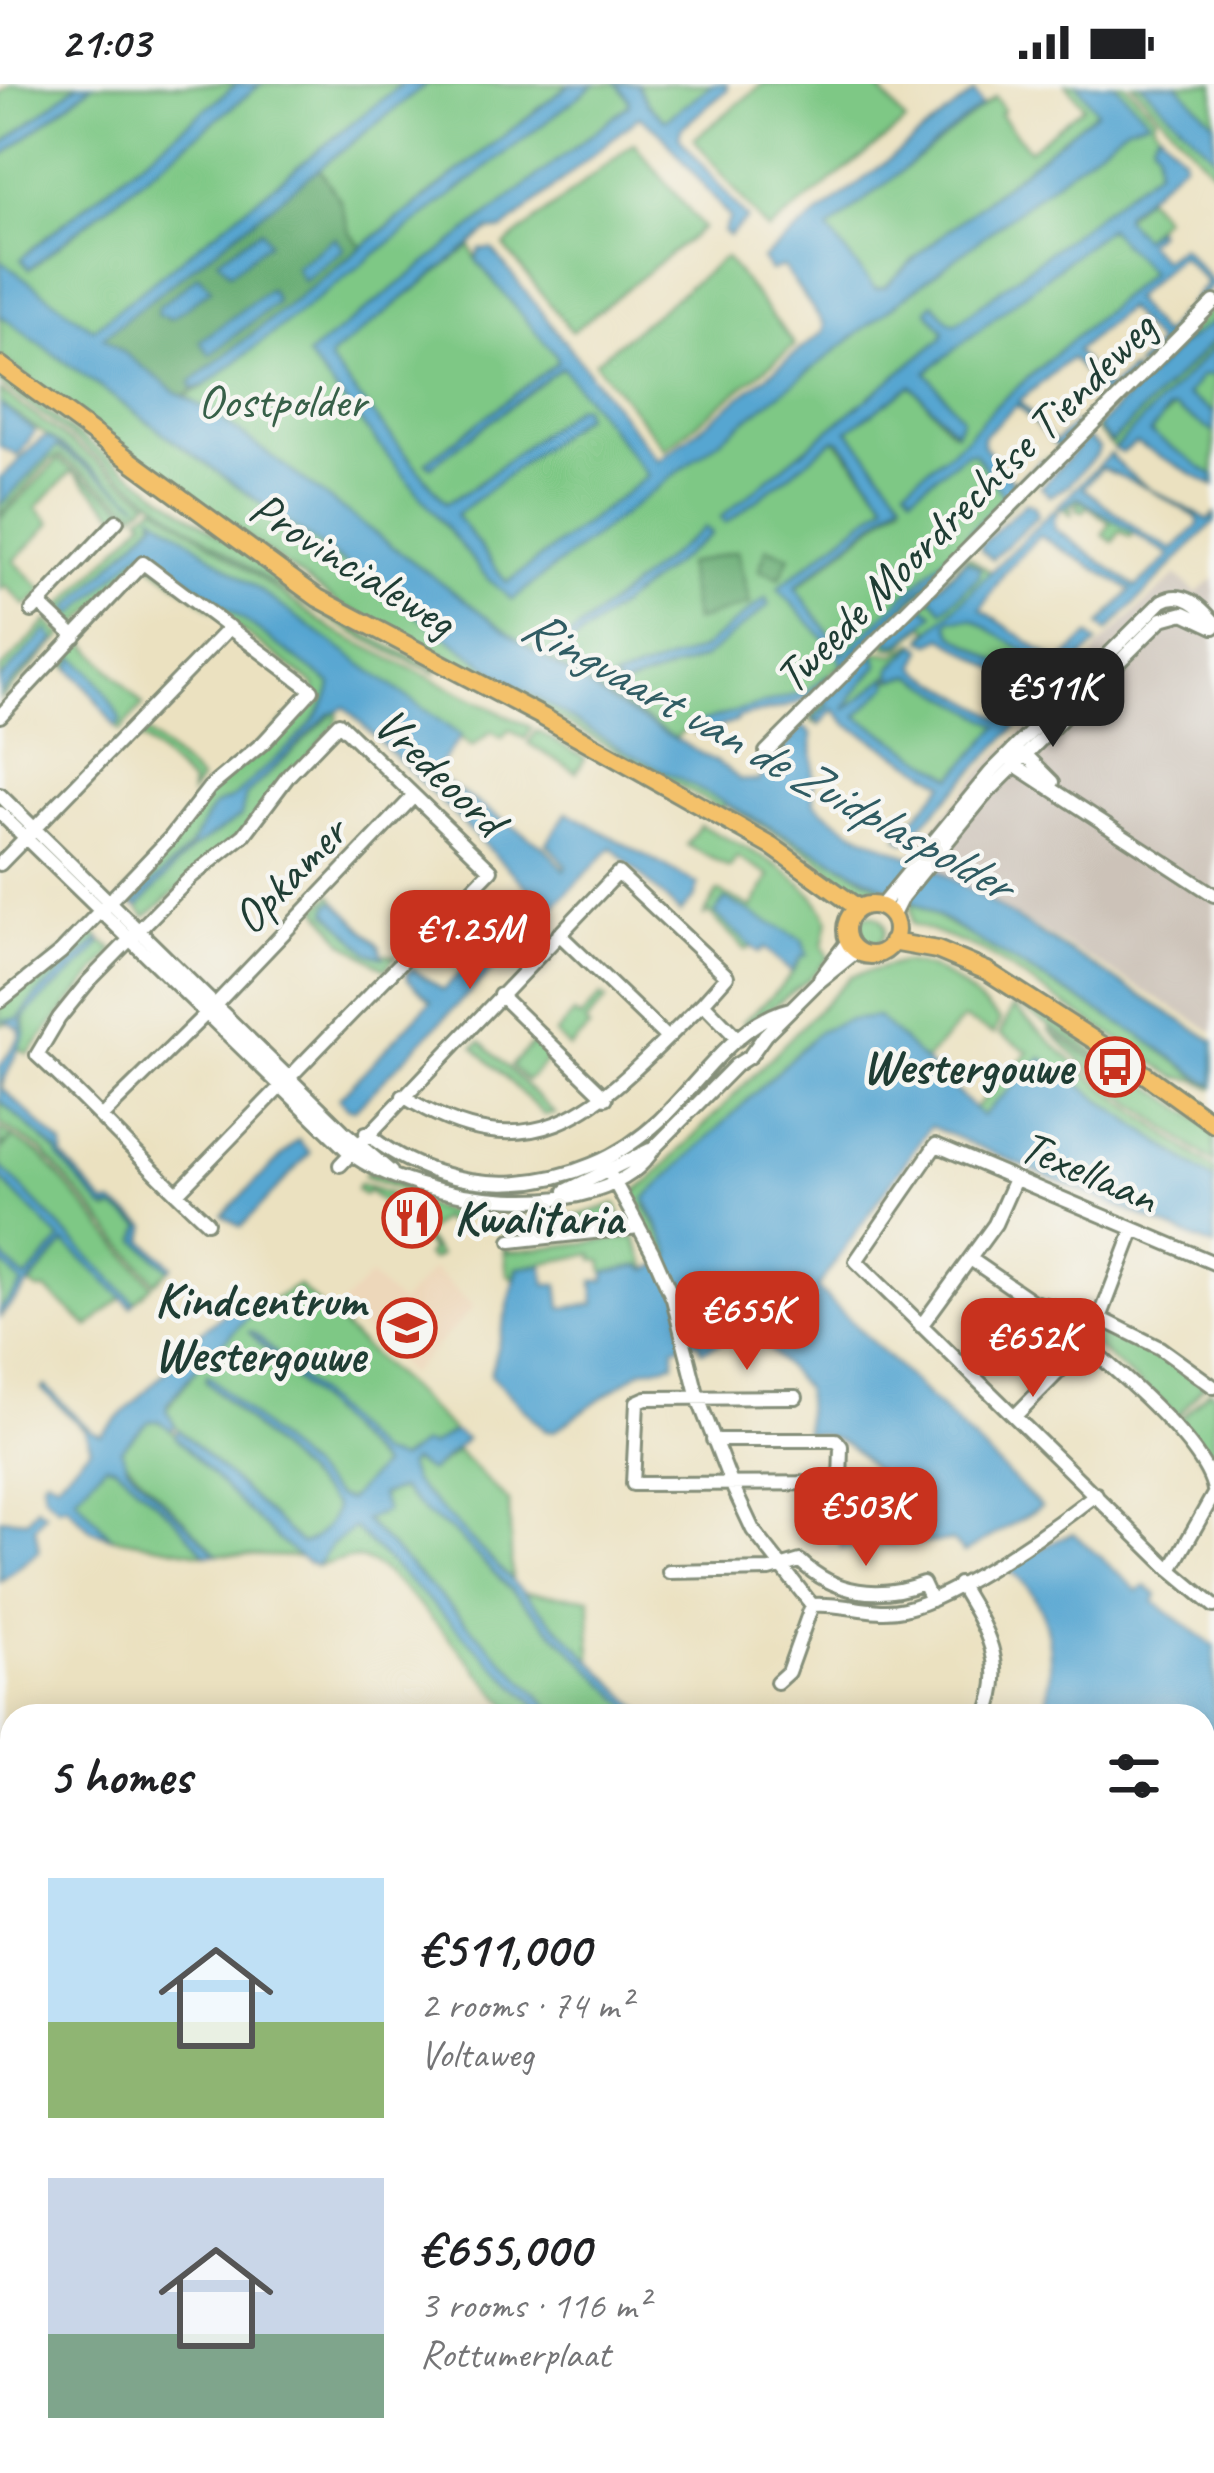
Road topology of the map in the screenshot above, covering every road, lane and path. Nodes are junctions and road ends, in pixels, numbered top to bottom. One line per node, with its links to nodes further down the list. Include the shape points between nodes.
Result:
1 (1214, 302): 8 (street, Tweede Moordrechtse Tiendeweg)
2 (0, 365): 17 (main road, Provincialeweg, via 318,598 773,847)
3 (117, 521): 6 (street, via 35,607)
4 (1214, 625): 9 (street, via 1190,615 1162,619); 9 (street, via 1184,596 1162,602)
5 (230, 627): 6 (street, via 143,563); 13 (street); 16 (street, via 310,686 310,694 209,788)
6 (75, 637): 7 (street)
7 (0, 716)
8 (766, 752)
9 (1017, 758): 15 (street); 18 (street, via 927,856 898,895)
10 (0, 795): 13 (street)
11 (414, 796): 20 (street, Vredeoord, via 339,723 244,835); 25 (street, Opkamer); 29 (street, Vredeoord, via 491,870)
12 (0, 813): 13 (street)
13 (30, 833): 14 (street); 16 (street)
14 (0, 864)
15 (1214, 895)
16 (105, 905): 20 (street); 23 (street)
17 (854, 913): 18 (main road); 21 (main road, via 845,930)
18 (890, 924): 21 (main road, via 875,955); 33 (main road, via 987,971 1183,1093)
19 (560, 934): 22 (street); 24 (street, via 618,873 727,976); 27 (street)
20 (135, 935): 25 (street); 32 (street, via 59,1018 37,1055)
21 (853, 946): 26 (street)
22 (500, 995): 30 (street); 31 (street)
23 (0, 1000)
24 (703, 1004): 27 (street); 28 (street)
25 (211, 1009): 29 (street); 32 (street, Opkamer)
26 (791, 1009): 28 (street, via 764,1017); 36 (street, via 653,1148)
27 (667, 1038): 31 (street)
28 (738, 1039): 34 (street, via 630,1146 582,1170 515,1184 452,1177)
29 (285, 1080): 34 (street); 38 (street)
30 (403, 1096): 31 (street, via 437,1118 516,1132 565,1120); 34 (street)
31 (606, 1098)
32 (103, 1115): 38 (street)
33 (1214, 1124)
34 (358, 1144): 35 (street); 36 (street, via 392,1173 460,1197 560,1195)
35 (340, 1165)
36 (612, 1177): 40 (street)
37 (1015, 1179): 41 (street, Texellaan); 43 (street); 47 (street, Texellaan, via 936,1145 892,1204 856,1261)
38 (177, 1193): 39 (street)
39 (206, 1222)
40 (639, 1227): 42 (street); 51 (street, via 658,1263)
41 (1134, 1229): 44 (street, Texellaan); 46 (street)
42 (511, 1240)
43 (972, 1260): 45 (street); 47 (street)
44 (1214, 1263)
45 (1033, 1302): 46 (street); 48 (street)
46 (1100, 1318): 49 (street)
47 (921, 1326): 52 (street)
48 (1086, 1344): 52 (street); 57 (street, via 1205,1464)
49 (1213, 1383)
50 (796, 1396): 51 (street)
51 (698, 1398): 53 (street); 54 (street, via 637,1402 633,1484)
52 (1015, 1416): 58 (street)
53 (713, 1441): 54 (street); 55 (street, via 836,1440)
54 (730, 1483): 55 (street); 59 (street)
55 (840, 1483): 56 (street)
56 (881, 1483)
57 (1214, 1492): 60 (street)
58 (1096, 1493): 60 (street); 62 (street)
59 (780, 1566): 61 (street); 63 (street, via 800,1561 857,1593 923,1583); 64 (street)
60 (1171, 1570): 65 (street)
61 (669, 1572)
62 (959, 1584): 63 (street); 67 (street, via 995,1650)
63 (931, 1600): 64 (street, via 888,1611)
64 (812, 1605): 66 (street)
65 (1214, 1606)
66 (777, 1682)
67 (992, 1704)

